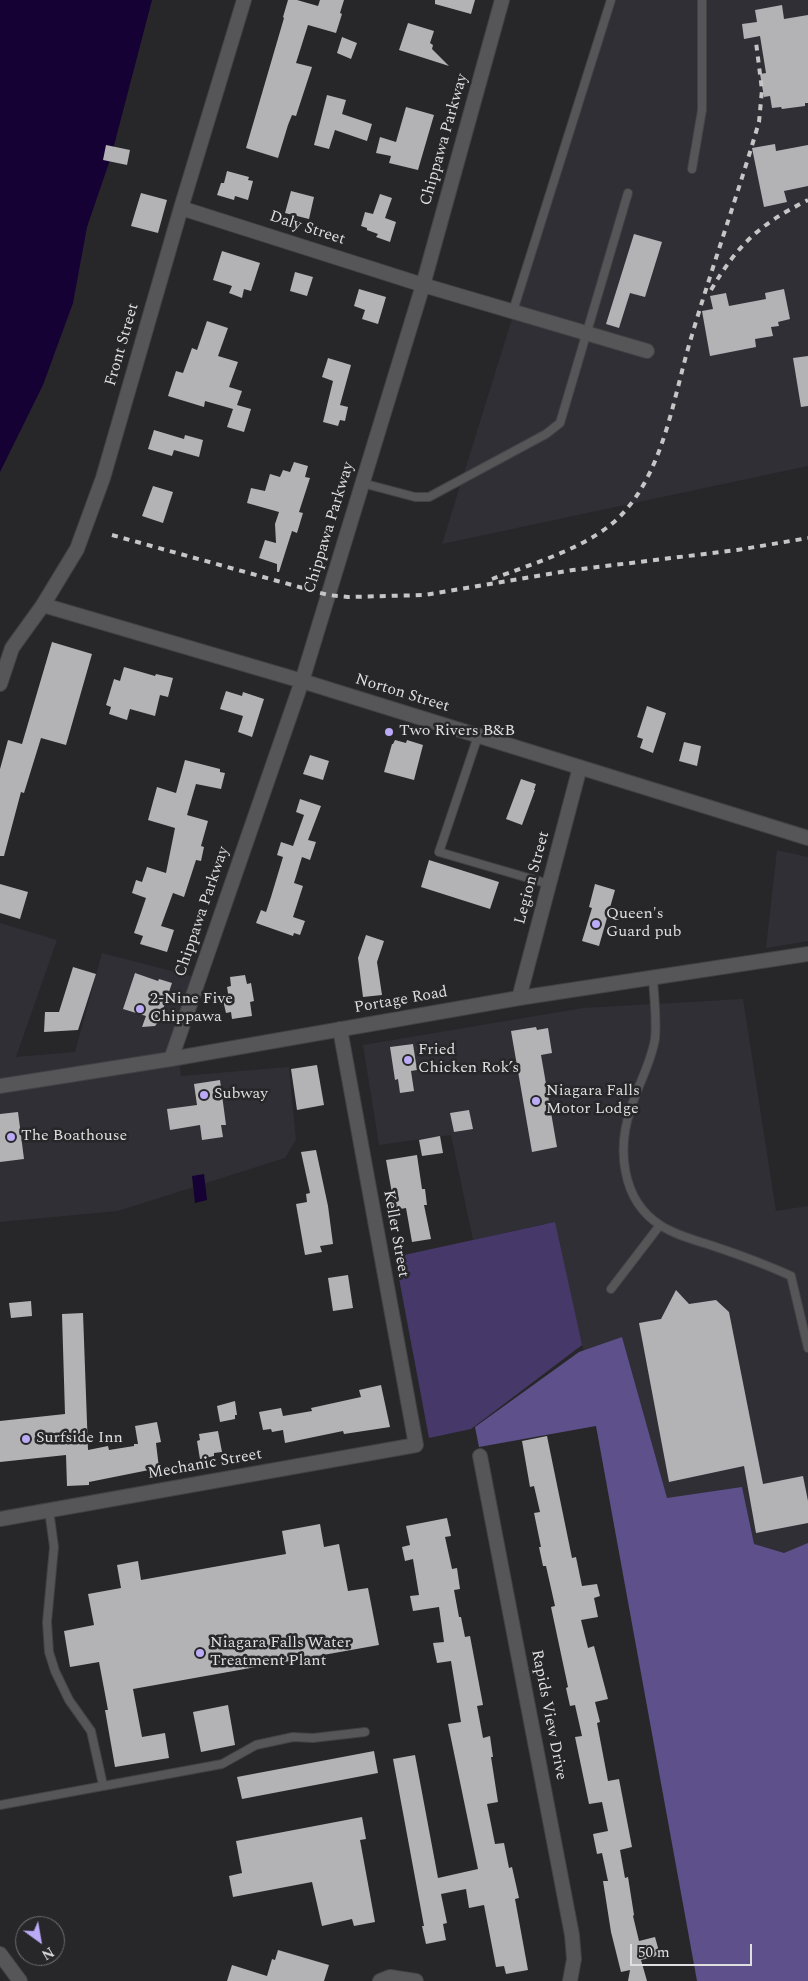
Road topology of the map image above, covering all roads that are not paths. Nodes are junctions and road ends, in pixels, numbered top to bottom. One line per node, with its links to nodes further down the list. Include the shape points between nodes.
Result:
1 (244, 0): 7 (street, Front Street)
2 (502, 0): 8 (street, Chippawa Parkway)
3 (611, 0): 9 (lane)
4 (702, 0): 5 (lane, via 702,110)
5 (692, 169)
6 (628, 193): 10 (lane)
7 (181, 208): 8 (street, Daly Street); 13 (street, Front Street, via 103,478 77,549)
8 (423, 284): 9 (street, Daly Street); 12 (street, Chippawa Parkway)
9 (513, 311): 10 (street, Daly Street)
10 (586, 333): 11 (street, Daly Street); 12 (lane, via 560,423 546,434 429,497 415,498)
11 (647, 351)
12 (362, 483): 14 (street, Chippawa Parkway)
13 (43, 605): 14 (street, Norton Street); 15 (street, Front Street, via 12,648)
14 (302, 681): 16 (street, Norton Street); 24 (street, Chippawa Parkway)
15 (0, 684)
16 (478, 736): 17 (street, Norton Street); 19 (lane, via 440,852)
17 (580, 767): 18 (street, Norton Street); 19 (street, Legion Street)
18 (808, 838)
19 (549, 884): 22 (street, Legion Street)
20 (808, 954): 21 (street, Portage Road)
21 (653, 978): 22 (street, Portage Road); 26 (lane, via 655,1040 624,1134 624,1163 631,1192 647,1215)
22 (519, 998): 23 (street, Portage Road)
23 (340, 1030): 24 (street, Portage Road); 29 (street, Keller Street)
24 (170, 1059): 25 (street, Portage Road)
25 (0, 1086)
26 (660, 1225): 27 (lane); 28 (lane, via 680,1235 762,1262 791,1276)
27 (611, 1289)
28 (808, 1348)
29 (416, 1445): 31 (street, Mechanic Street)
30 (480, 1456): 40 (street, Rapids View Drive, via 572,1935 574,1959)
31 (49, 1510): 32 (street, Mechanic Street); 34 (lane, via 54,1547 47,1622 49,1652 55,1672 91,1731)
32 (0, 1519)
33 (365, 1732): 34 (lane, via 290,1738 252,1746 222,1764)
34 (103, 1785): 35 (lane)
35 (0, 1804)
36 (0, 1956): 37 (street)
37 (20, 1981)
38 (380, 1981): 39 (street, via 390,1977)
39 (416, 1981)
40 (570, 1981)

